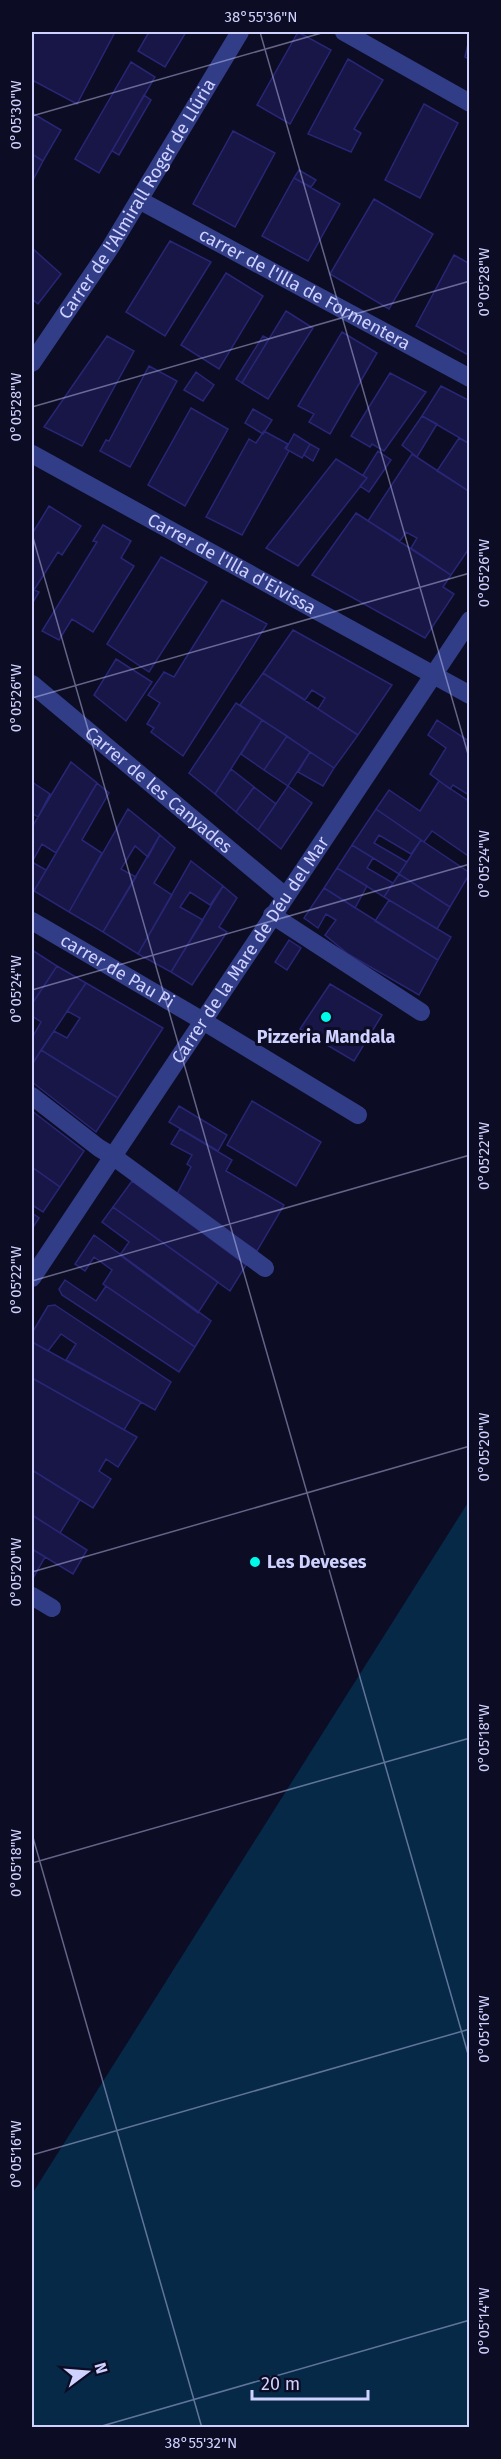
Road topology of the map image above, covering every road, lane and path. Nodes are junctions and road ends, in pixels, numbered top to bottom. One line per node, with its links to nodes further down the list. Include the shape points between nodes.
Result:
1 (240, 32): 4 (street, Carrer de l'Almirall Roger de Llúria)
2 (344, 32): 3 (street)
3 (470, 103)
4 (139, 200): 5 (street, Carrer de l'Almirall Roger de Llúria); 6 (street, carrer de l'Illa de Formentera)
5 (32, 363)
6 (470, 378)
7 (32, 454): 9 (street, Carrer de l'Illa d'Eivissa)
8 (470, 620): 9 (street, Carrer de la Mare de Déu del Mar)
9 (431, 674): 11 (street, Carrer de l'Illa d'Eivissa); 12 (street, Carrer de la Mare de Déu del Mar)
10 (32, 684): 12 (street, Carrer de les Canyades)
11 (470, 695)
12 (285, 896): 13 (street, Carrer de la Mare de Déu del Mar)
13 (272, 915): 15 (street); 16 (street, Carrer de la Mare de Déu del Mar)
14 (32, 921): 16 (street, carrer de Pau Pi)
15 (421, 1012)
16 (203, 1021): 18 (street, carrer de Pau Pi); 19 (street, Carrer de la Mare de Déu del Mar)
17 (32, 1096): 19 (street)
18 (358, 1115)
19 (114, 1157): 20 (street); 21 (street, Carrer de la Mare de Déu del Mar)
20 (265, 1268)
21 (32, 1278)
22 (32, 1596): 23 (street)
23 (52, 1608)

